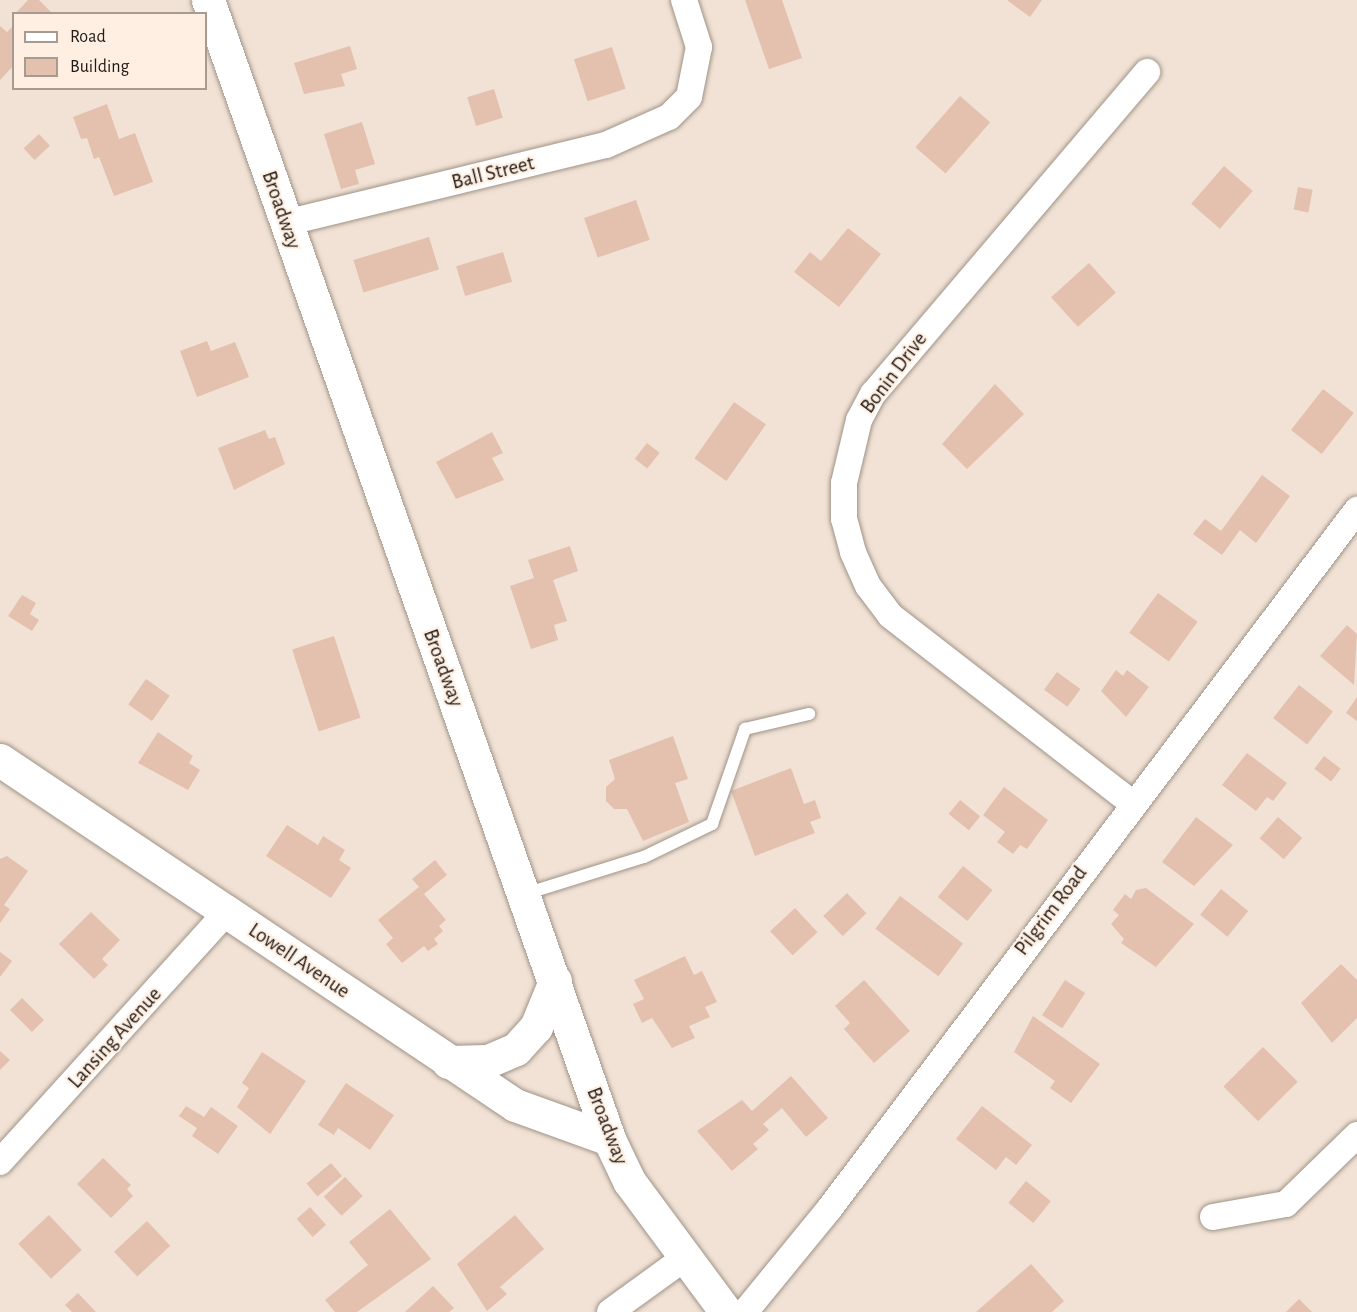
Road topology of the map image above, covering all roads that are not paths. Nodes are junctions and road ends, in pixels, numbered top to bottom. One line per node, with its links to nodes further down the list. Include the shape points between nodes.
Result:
1 (208, 0): 4 (main road, Broadway)
2 (684, 0): 4 (street, Ball Street, via 699,47 689,97 669,117 606,145)
3 (1147, 72): 8 (street, Bonin Drive, via 873,394 859,420 844,483 844,519 853,552 868,586 890,615)
4 (285, 223): 9 (main road, Broadway)
5 (1357, 510): 8 (street, Pilgrim Road)
6 (809, 714): 9 (lane, via 745,729 712,824 644,857)
7 (0, 760): 10 (main road, Lowell Avenue)
8 (1132, 803): 20 (street, Pilgrim Road, via 830,1208)
9 (524, 894): 11 (main road, Broadway)
10 (227, 912): 12 (main road, Lowell Avenue); 15 (street, Lansing Avenue)
11 (555, 981): 12 (main road, via 536,1027 516,1049 488,1061); 14 (main road, Broadway)
12 (448, 1062): 14 (main road, Lowell Avenue, via 515,1105)
13 (1357, 1135): 16 (street, via 1286,1204)
14 (609, 1138): 17 (main road, Broadway, via 629,1181)
15 (0, 1162)
16 (1213, 1217)
17 (686, 1257): 18 (street); 19 (main road, Broadway)
18 (610, 1312)
19 (726, 1312)
20 (745, 1312)

